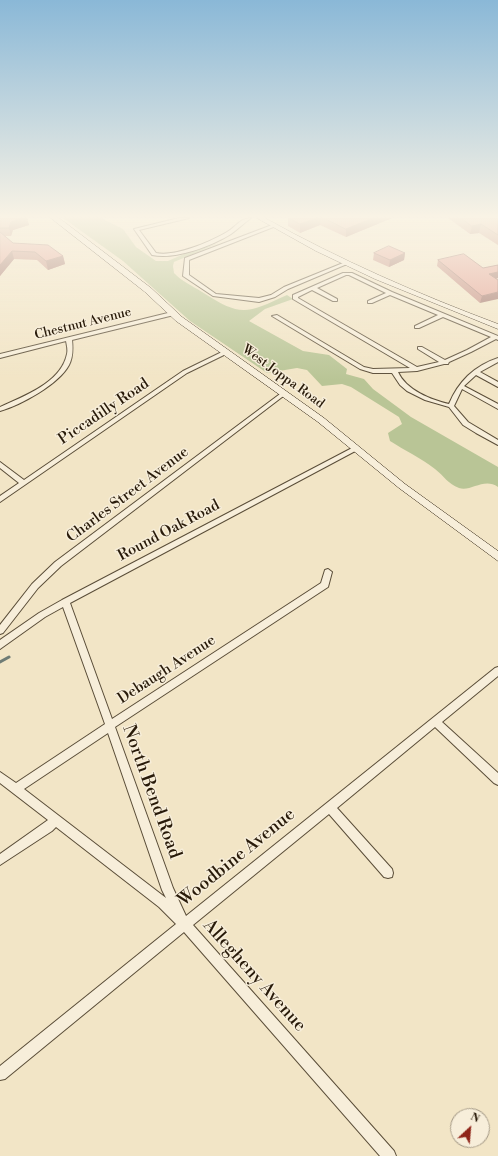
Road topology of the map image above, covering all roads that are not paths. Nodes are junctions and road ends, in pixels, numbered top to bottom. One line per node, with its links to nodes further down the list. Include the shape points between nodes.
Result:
1 (124, 272): 11 (street, West Joppa Road, via 148,290)
2 (186, 272): 3 (street, via 186,276 201,287 221,296 258,300 273,296)
3 (325, 272)
4 (363, 272): 5 (street)
5 (376, 278): 6 (street); 15 (street)
6 (367, 283): 7 (street, via 348,274); 8 (street)
7 (312, 288): 9 (street); 23 (street, via 297,294 296,298)
8 (390, 293): 10 (street); 12 (street)
9 (335, 300)
10 (370, 302)
11 (172, 314): 17 (street, Chestnut Avenue); 19 (street, West Joppa Road)
12 (442, 315): 14 (street); 16 (street)
13 (275, 316): 24 (street, via 362,368)
14 (417, 327)
15 (498, 327)
16 (497, 338): 22 (street)
17 (69, 339): 20 (street, Chestnut Avenue); 31 (street, via 71,352 68,361 54,379 33,393)
18 (420, 348): 22 (street)
19 (226, 352): 28 (street, West Joppa Road); 35 (street, Piccadilly Road, via 185,372)
20 (0, 356)
21 (498, 360): 25 (street)
22 (446, 363): 23 (street)
23 (417, 369): 24 (street)
24 (394, 371): 29 (street, via 399,381 408,388 436,403)
25 (475, 372): 26 (street); 27 (street)
26 (498, 385)
27 (460, 386): 29 (street); 30 (street)
28 (284, 393): 33 (street, West Joppa Road); 40 (street, Charles Street Avenue, via 58,564 35,586)
29 (451, 406): 32 (street, via 456,416 468,426)
30 (498, 407)
31 (0, 409)
32 (498, 443)
33 (356, 449): 37 (street, West Joppa Road); 39 (street, Round Oak Road)
34 (0, 464): 35 (street)
35 (23, 483): 36 (street, Piccadilly Road)
36 (0, 500)
37 (498, 557)
38 (328, 572): 44 (street, Debaugh Avenue, via 324,585 313,593)
39 (65, 602): 41 (street, Round Oak Road); 44 (street, North Bend Road)
40 (0, 631)
41 (0, 645)
42 (498, 671): 43 (street, Woodbine Avenue)
43 (435, 721): 46 (street); 48 (street, Woodbine Avenue)
44 (109, 726): 47 (street, Debaugh Avenue); 52 (street, North Bend Road, via 168,890)
45 (0, 777): 47 (street, Allegheny Avenue)
46 (498, 780)
47 (15, 789): 49 (street, Allegheny Avenue)
48 (329, 807): 51 (street); 52 (street, Woodbine Avenue)
49 (55, 820): 50 (street); 52 (street, Allegheny Avenue, via 162,903)
50 (0, 860)
51 (388, 873)
52 (184, 924): 53 (street, Woodbine Avenue); 54 (street, Allegheny Avenue)
53 (0, 1074)
54 (389, 1156)

